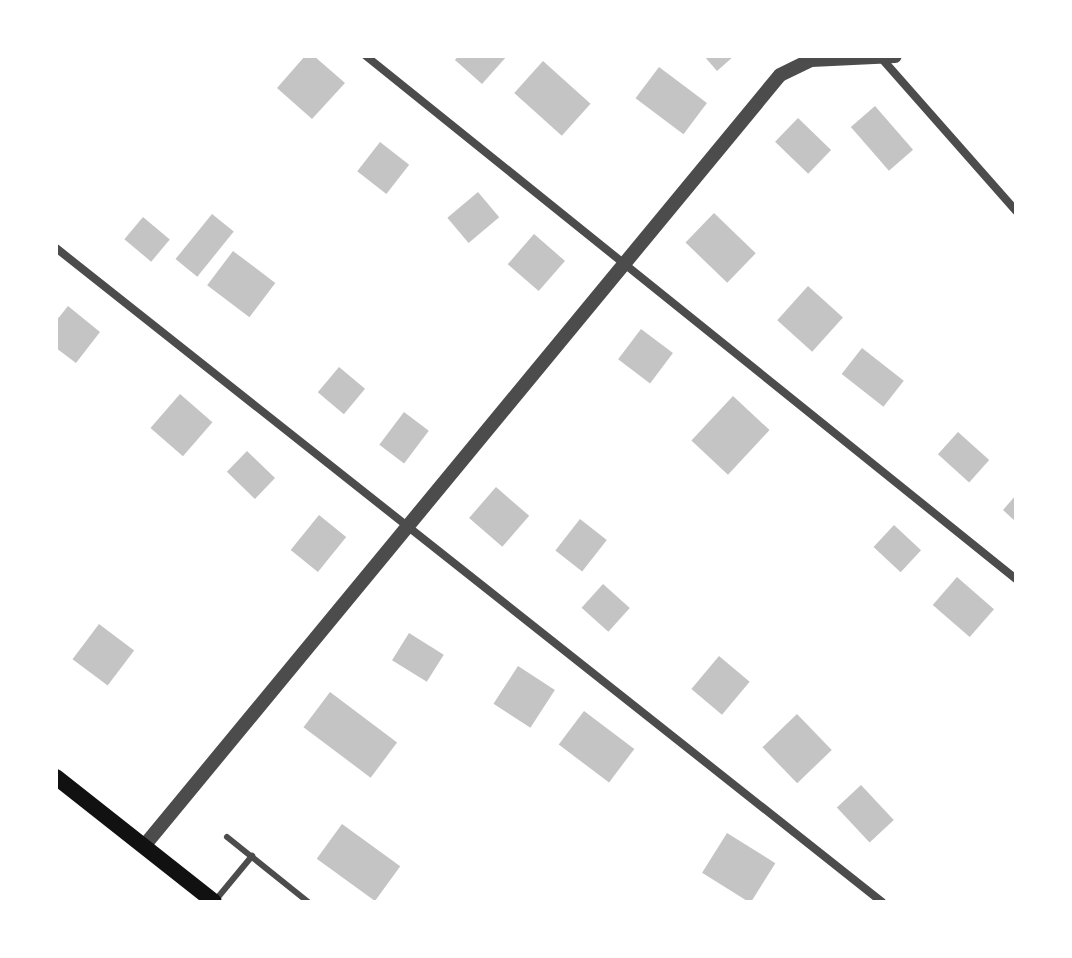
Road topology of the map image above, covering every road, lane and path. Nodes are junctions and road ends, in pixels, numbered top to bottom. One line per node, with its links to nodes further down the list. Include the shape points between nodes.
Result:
1 (366, 56): 6 (street)
2 (809, 58): 3 (street); 6 (street, via 780,75)
3 (889, 58): 4 (street)
4 (1016, 211)
5 (56, 248): 7 (street)
6 (624, 261): 7 (street); 8 (street)
7 (410, 526): 11 (street); 15 (street)
8 (1016, 579)
9 (56, 777): 11 (main road)
10 (227, 837): 12 (lane)
11 (144, 846): 13 (main road)
12 (252, 856): 13 (lane); 14 (lane)
13 (214, 902)
14 (308, 902)
15 (882, 902)

